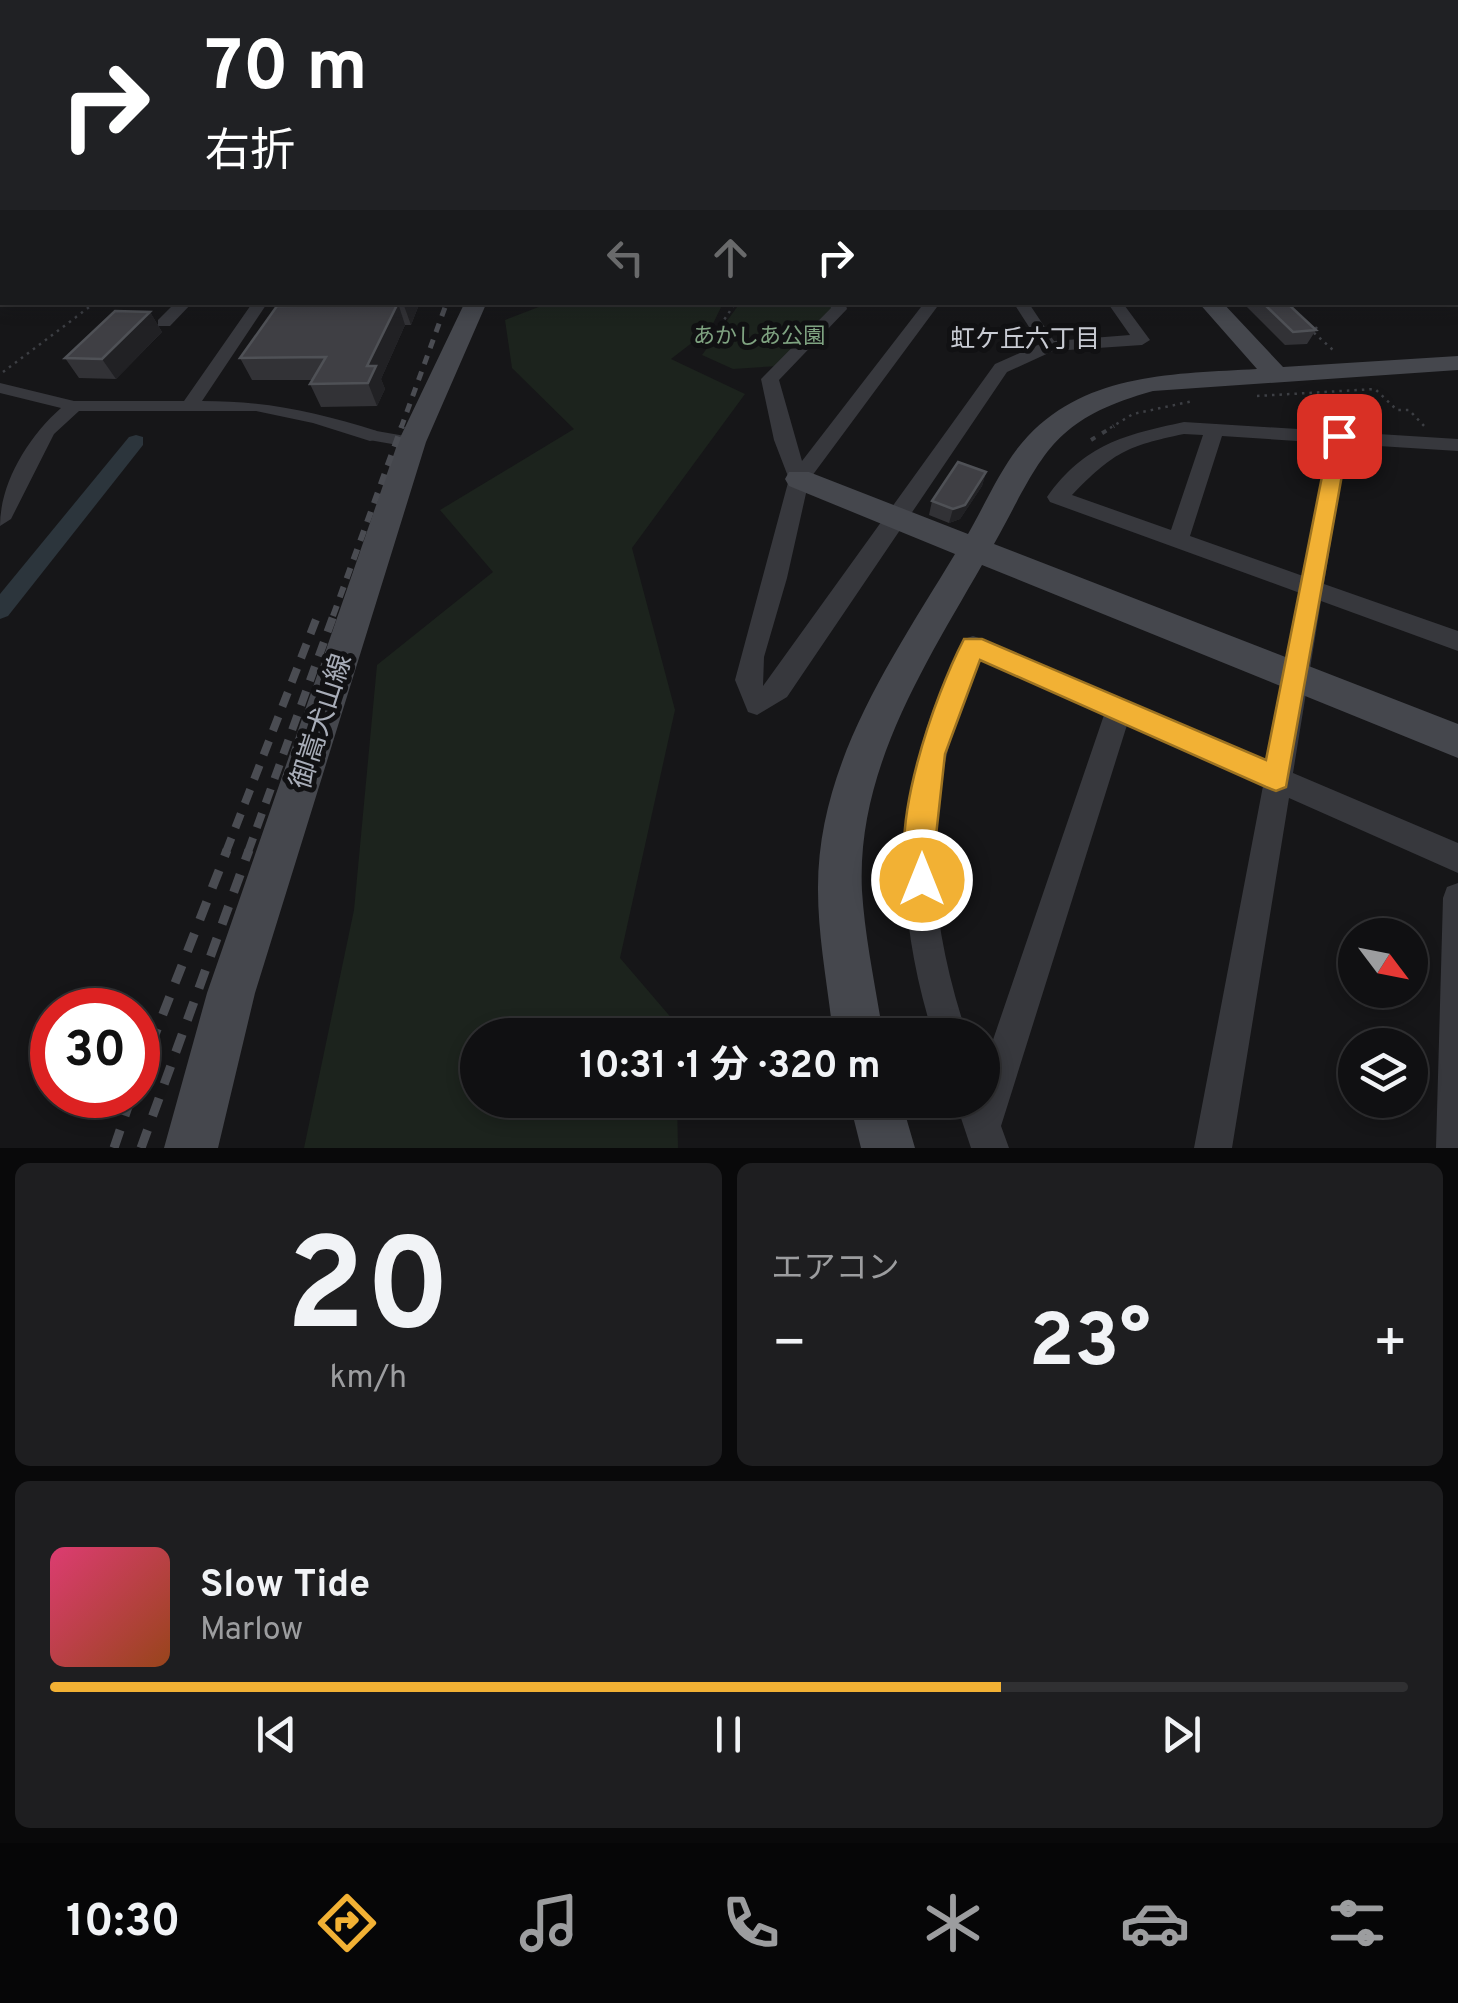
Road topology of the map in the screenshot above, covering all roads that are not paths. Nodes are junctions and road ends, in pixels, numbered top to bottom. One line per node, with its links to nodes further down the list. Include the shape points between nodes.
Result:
1 (183, 305): 9 (street)
2 (260, 305): 14 (street)
3 (475, 305): 19 (street, 御嵩犬山線)
4 (838, 305): 21 (street, via 770,379)
5 (929, 305): 21 (street)
6 (1022, 305): 10 (street)
7 (1116, 305): 10 (street, via 1142,340)
8 (1212, 305): 12 (street)
9 (164, 323)
10 (1048, 344): 22 (street, via 1002,368)
11 (1458, 364): 12 (street)
12 (1275, 373): 25 (street, via 1152,383 1070,413 1036,444)
13 (0, 388): 15 (street)
14 (191, 404): 15 (street); 17 (street, via 287,410)
15 (74, 406): 23 (street, via 46,431)
16 (1215, 428): 18 (street); 24 (street); 24 (street, via 1128,440 1056,497)
17 (370, 435): 19 (lane)
18 (1339, 436): 20 (street); 26 (street)
19 (412, 442): 39 (street, 御嵩犬山線, via 231,994)
20 (1458, 445)
21 (799, 479): 22 (street); 22 (street, via 752,657 748,680 757,704 778,689)
22 (897, 516): 25 (street)
23 (0, 519)
24 (1178, 540): 26 (street)
25 (975, 549): 28 (street); 34 (street, via 883,706 850,806 840,889)
26 (1312, 588): 27 (street); 28 (street)
27 (1458, 641)
28 (1295, 677): 30 (street); 31 (street)
29 (1119, 708): 31 (street); 35 (street, via 973,646 931,754 920,845 923,915); 37 (street)
30 (1458, 741)
31 (1276, 778): 32 (street); 41 (street)
32 (1458, 858)
33 (1458, 898): 38 (street)
34 (856, 1018)
35 (944, 1018)
36 (880, 1118): 40 (street)
37 (981, 1125)
38 (1456, 1142)
39 (191, 1148)
40 (888, 1148)
41 (1214, 1148)

